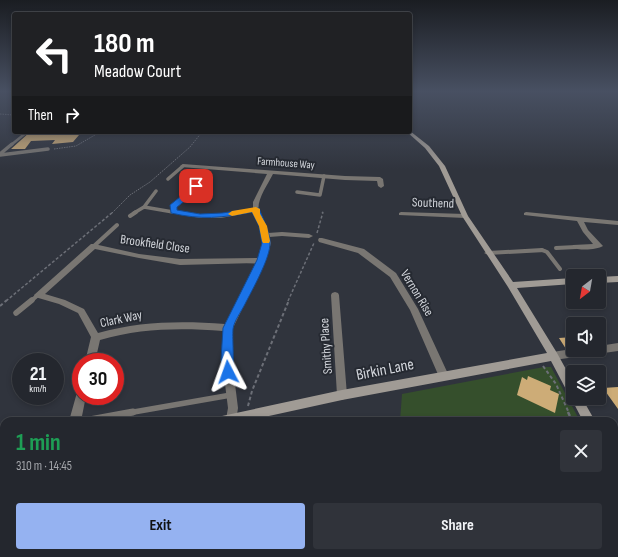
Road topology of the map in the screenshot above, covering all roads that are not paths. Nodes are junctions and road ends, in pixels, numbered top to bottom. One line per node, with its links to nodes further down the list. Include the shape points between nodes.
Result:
1 (25, 134): 4 (lane)
2 (411, 134): 19 (main road, via 432,153 448,178)
3 (48, 149): 4 (lane)
4 (0, 154)
5 (183, 166): 6 (street, Farmhouse Way); 8 (lane)
6 (271, 172): 7 (street, Farmhouse Way); 13 (street)
7 (324, 176): 10 (street, Farmhouse Way, via 380,179); 12 (lane, via 320,195)
8 (168, 179)
9 (196, 186): 15 (street, via 173,206)
10 (381, 186)
11 (156, 191): 14 (lane)
12 (296, 192)
13 (256, 205): 15 (street, via 222,216); 23 (street, via 256,214)
14 (144, 206): 15 (lane); 18 (lane)
15 (173, 212)
16 (401, 214): 19 (street, Southend)
17 (526, 214): 20 (street)
18 (130, 216)
19 (465, 216): 30 (main road)
20 (579, 219): 21 (street); 27 (street, via 585,231 599,246)
21 (618, 223)
22 (117, 225): 26 (lane)
23 (265, 235): 24 (street); 31 (street)
24 (309, 236)
25 (322, 240): 47 (street, Vernon Rise, via 361,251 393,275 414,309)
26 (94, 246): 31 (street, Brookfield Close, via 180,262); 37 (street)
27 (576, 247): 28 (lane)
28 (556, 248)
29 (542, 250): 30 (street); 32 (lane, via 547,252)
30 (488, 253): 36 (main road)
31 (262, 260): 40 (street)
32 (560, 269)
33 (618, 279): 34 (main road)
34 (606, 280)
35 (566, 281): 36 (main road)
36 (511, 285): 46 (main road)
37 (38, 294): 39 (lane); 41 (street, Clark Way, via 81,310)
38 (335, 295): 50 (street, Smithy Place)
39 (16, 313)
40 (228, 328): 41 (street, Clark Way, via 184,324 145,326); 49 (street, via 227,360)
41 (96, 337): 44 (street)
42 (618, 347): 43 (street)
43 (606, 349)
44 (92, 353)
45 (566, 354): 46 (street)
46 (554, 356): 47 (main road, Birkin Lane); 48 (main road)
47 (444, 376): 50 (main road, Birkin Lane)
48 (566, 379)
49 (231, 395): 54 (lane); 55 (street, via 233,408)
50 (342, 395): 56 (main road, Birkin Lane)
51 (79, 405): 53 (street)
52 (580, 405): 57 (main road)
53 (76, 417)
54 (107, 417)
55 (228, 417)
56 (238, 417)
57 (587, 417)

